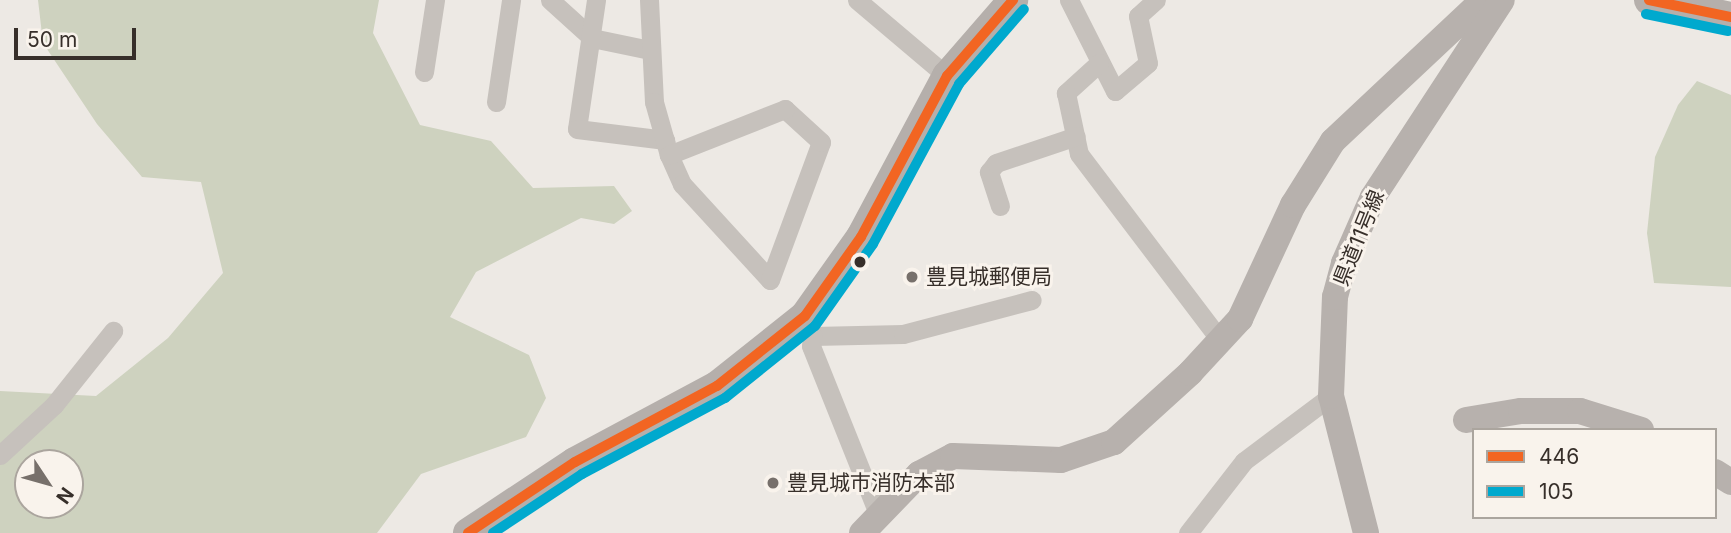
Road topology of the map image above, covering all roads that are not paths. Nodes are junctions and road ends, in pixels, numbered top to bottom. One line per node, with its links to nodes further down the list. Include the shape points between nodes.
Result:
1 (435, 0): 18 (street)
2 (511, 0): 21 (street)
3 (550, 0): 14 (street)
4 (596, 0): 14 (street)
5 (649, 0): 15 (street)
6 (858, 0): 19 (street)
7 (1013, 0): 19 (main road)
8 (1069, 0): 17 (street)
9 (1156, 0): 17 (street, via 1138,16 1147,63 1115,91)
10 (1483, 0): 16 (street)
11 (1502, 0): 20 (street, 県道11号線)
12 (1649, 0): 13 (main road)
13 (1731, 17)
14 (592, 38): 15 (street); 23 (street, via 577,130)
15 (650, 50): 23 (street, via 654,102)
16 (1425, 52): 20 (street, via 1439,48 1453,55 1457,68); 28 (street, via 1333,141 1293,205 1240,318)
17 (1099, 63): 22 (street, via 1066,93)
18 (424, 72)
19 (947, 76): 26 (main road)
20 (1452, 81): 29 (street, 県道11号線, via 1388,172 1344,263 1330,340)
21 (496, 102)
22 (1076, 136): 24 (street, via 996,163 989,172); 28 (street, via 1079,154)
23 (667, 147): 23 (street, via 682,184 770,280 821,142 785,109)
24 (1000, 206)
25 (1032, 300): 26 (street, via 927,331)
26 (809, 326): 34 (street, via 811,346); 35 (main road, via 717,386 575,463)
27 (113, 331): 32 (street, via 54,405)
28 (1221, 341): 34 (street, via 1139,421 1095,452 1061,460 953,456 919,474)
29 (1331, 396): 33 (street, 県道11号線); 36 (street, via 1244,461)
30 (1466, 420): 31 (street, via 1521,411 1580,411)
31 (1635, 428)
32 (0, 455)
33 (1362, 521): 37 (street, 県道11号線)
34 (871, 524)
35 (468, 533)
36 (1188, 533)
37 (1375, 533)

